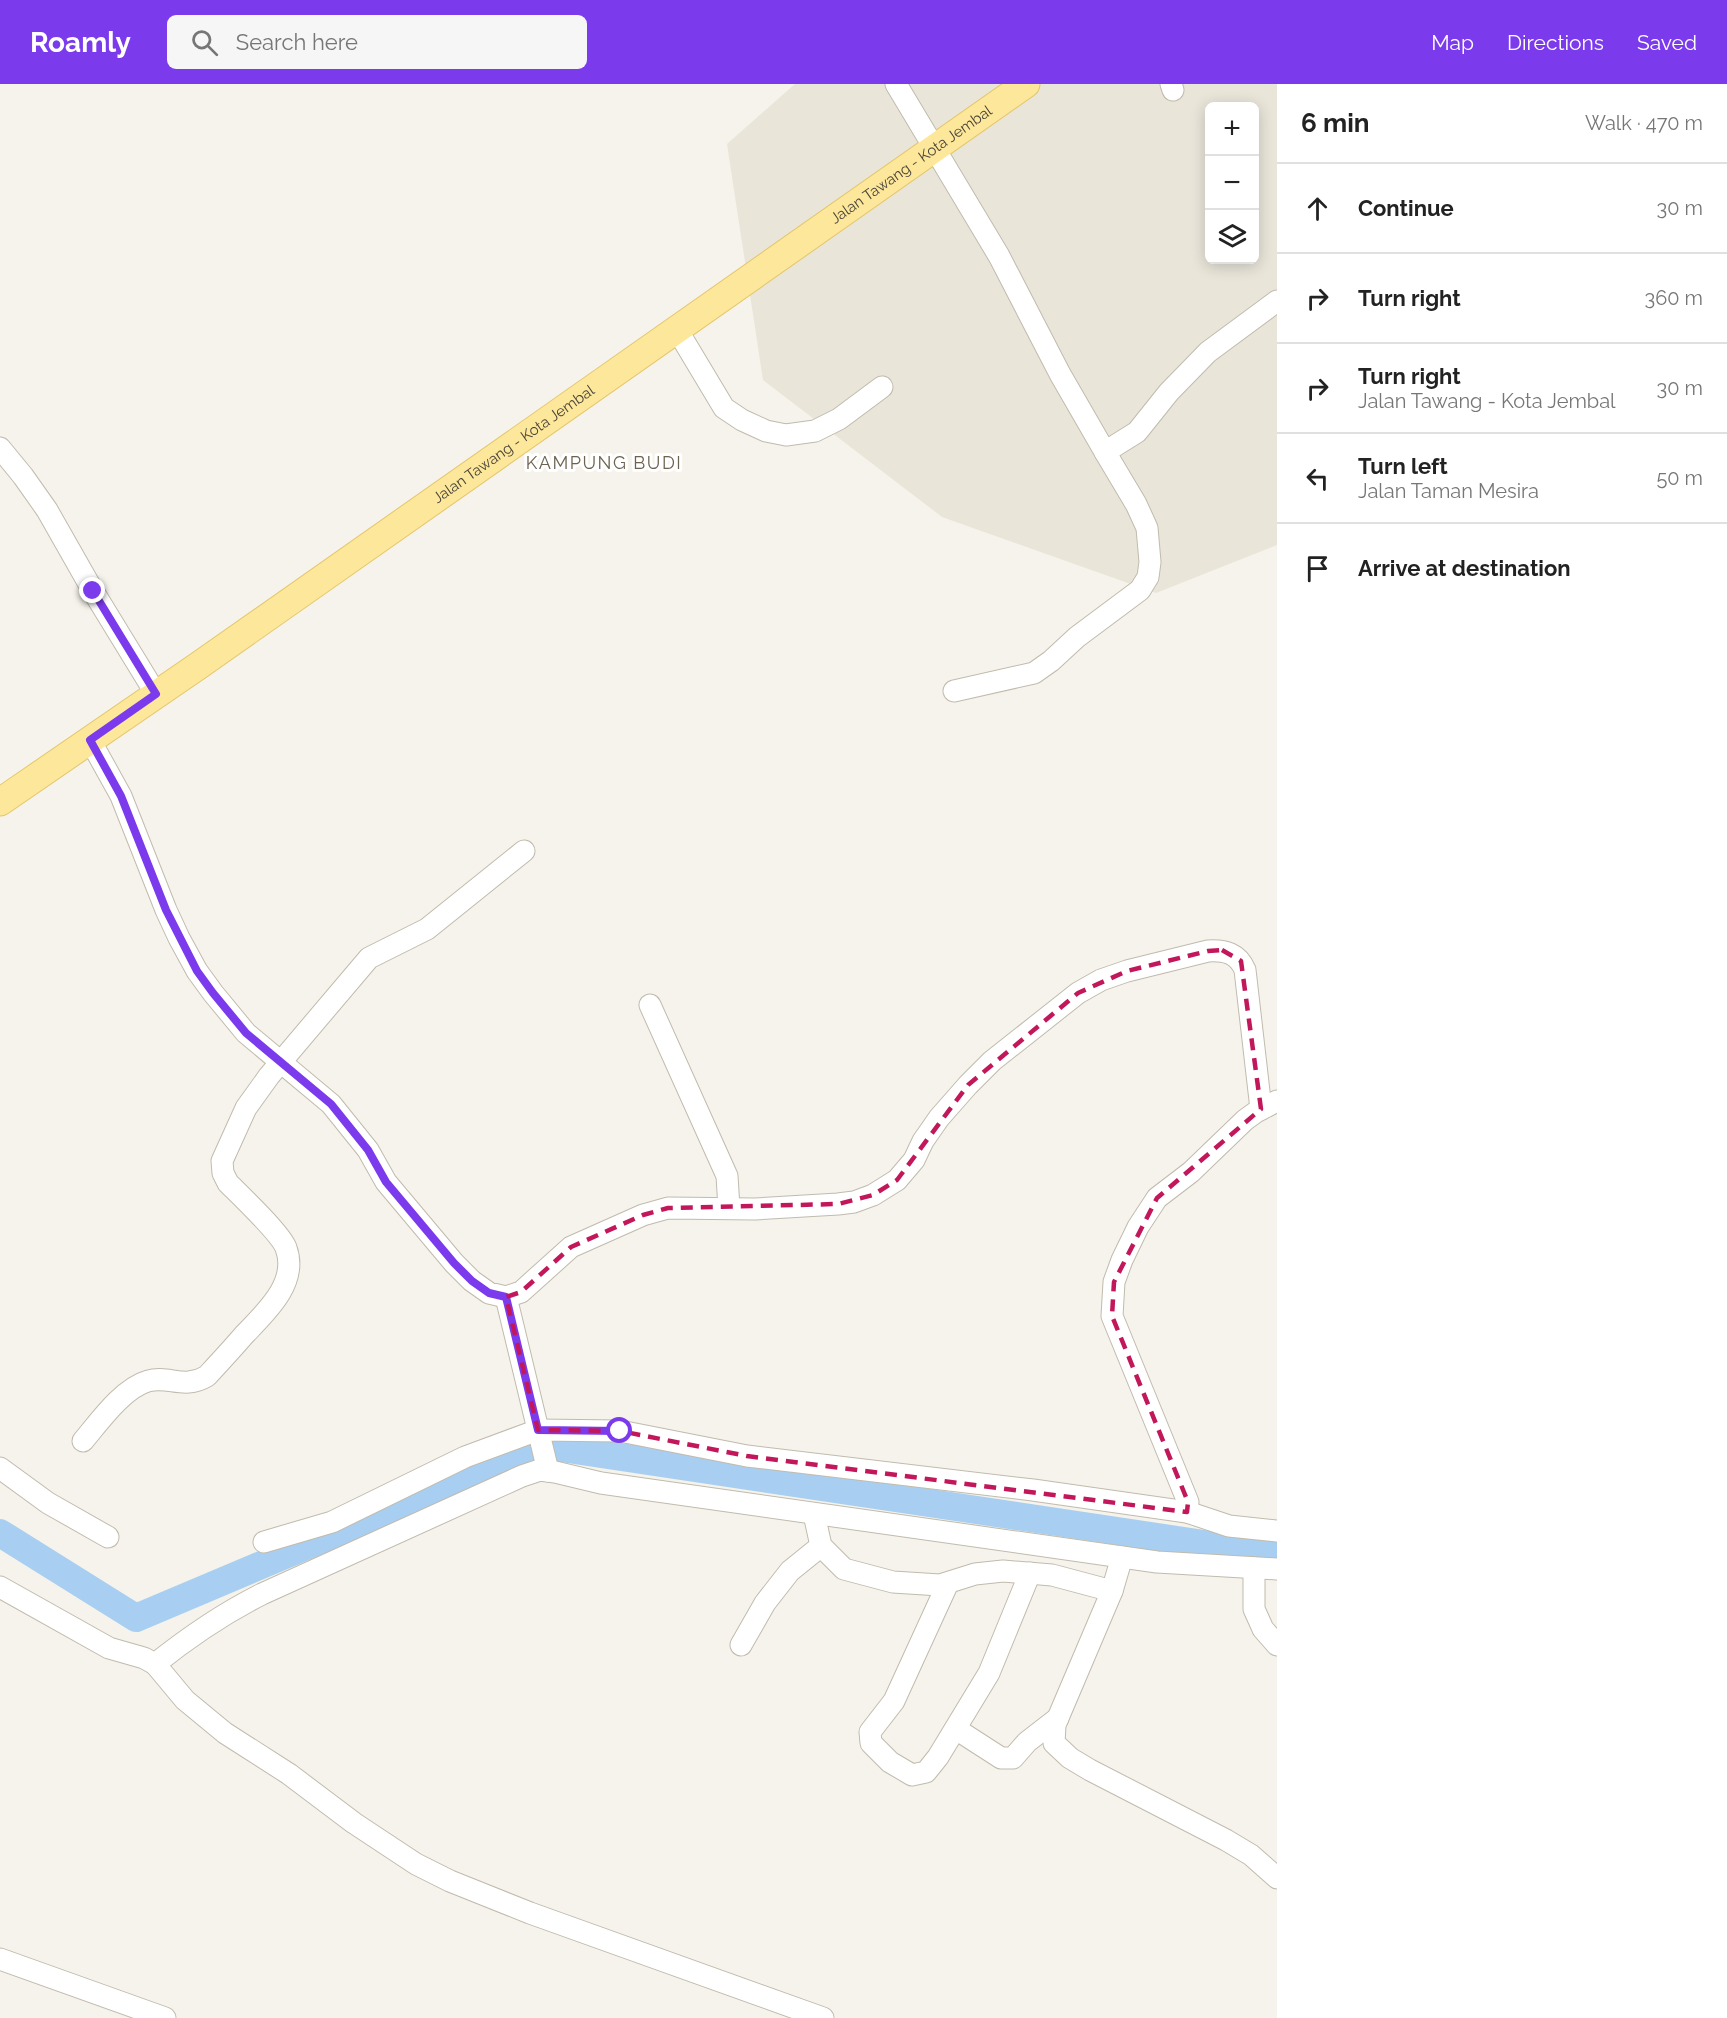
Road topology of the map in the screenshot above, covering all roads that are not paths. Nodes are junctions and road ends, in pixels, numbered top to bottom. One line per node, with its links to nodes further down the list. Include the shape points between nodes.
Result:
1 (896, 84): 3 (street)
2 (1026, 84): 3 (main road, Jalan Tawang - Kota Jembal)
3 (935, 147): 5 (main road, Jalan Tawang - Kota Jembal); 8 (street)
4 (1277, 301): 8 (street, via 1209,352 1137,432)
5 (676, 328): 6 (street, via 724,408 766,431 786,435 815,431); 10 (main road, Jalan Tawang - Kota Jembal)
6 (882, 387)
7 (0, 448): 10 (street, via 47,510)
8 (1105, 452): 9 (street, via 1147,528 1150,562 1148,577 1140,590 1034,673)
9 (954, 691)
10 (156, 694): 11 (main road, Jalan Tawang - Kota Jembal)
11 (90, 740): 12 (main road, Jalan Tawang - Kota Jembal); 15 (street, via 121,796 166,910 197,971 246,1033)
12 (0, 802)
13 (524, 850): 15 (street, via 427,929 369,958)
14 (650, 1005): 17 (street, via 727,1176)
15 (281, 1063): 18 (street, via 331,1104 368,1150 386,1182 454,1263 489,1293); 20 (street, via 246,1107 222,1161 228,1183 286,1248 289,1268 285,1284 273,1304 207,1376 197,1382 149,1380 137,1385)
16 (1269, 1105): 17 (street, via 1245,970 1232,954 1208,951 1127,970 1078,993 992,1061 939,1118 897,1180 873,1195 838,1204); 23 (street, via 1245,1120 1191,1172 1157,1198 1138,1227 1114,1282 1112,1316 1188,1502)
17 (729, 1208): 18 (street, via 668,1208 643,1215 571,1247 521,1292)
18 (506, 1297): 19 (street)
19 (538, 1430): 22 (street); 23 (street, via 620,1431 747,1456); 27 (street, via 465,1457 332,1522)
20 (82, 1441)
21 (0, 1468): 26 (street, via 48,1503)
22 (548, 1471): 24 (street, via 601,1483); 38 (street, via 522,1476 262,1594 203,1627)
23 (1187, 1512): 25 (street, via 1229,1526)
24 (814, 1514): 28 (street); 29 (street)
25 (1277, 1531)
26 (108, 1537)
27 (264, 1542)
28 (821, 1546): 33 (street, via 844,1569 893,1582); 36 (street, via 790,1571 765,1603)
29 (1122, 1557): 30 (street); 35 (street)
30 (1254, 1568): 31 (street); 37 (street, via 1254,1609 1263,1629)
31 (1277, 1569)
32 (1030, 1573): 33 (street, via 984,1573); 35 (street); 40 (street, via 989,1673)
33 (948, 1583): 40 (street, via 894,1701 870,1732 871,1743 890,1762 912,1775 926,1772)
34 (0, 1587): 38 (street, via 109,1648)
35 (1112, 1591): 39 (street)
36 (741, 1645)
37 (1277, 1645)
38 (155, 1664): 44 (street, via 185,1700 225,1733 416,1864 530,1913)
39 (1058, 1718): 40 (street, via 1013,1758 1001,1758); 41 (street, via 1054,1743 1070,1758 1226,1840)
40 (956, 1729)
41 (1277, 1878)
42 (0, 1959): 43 (street)
43 (165, 2018)
44 (823, 2018)

